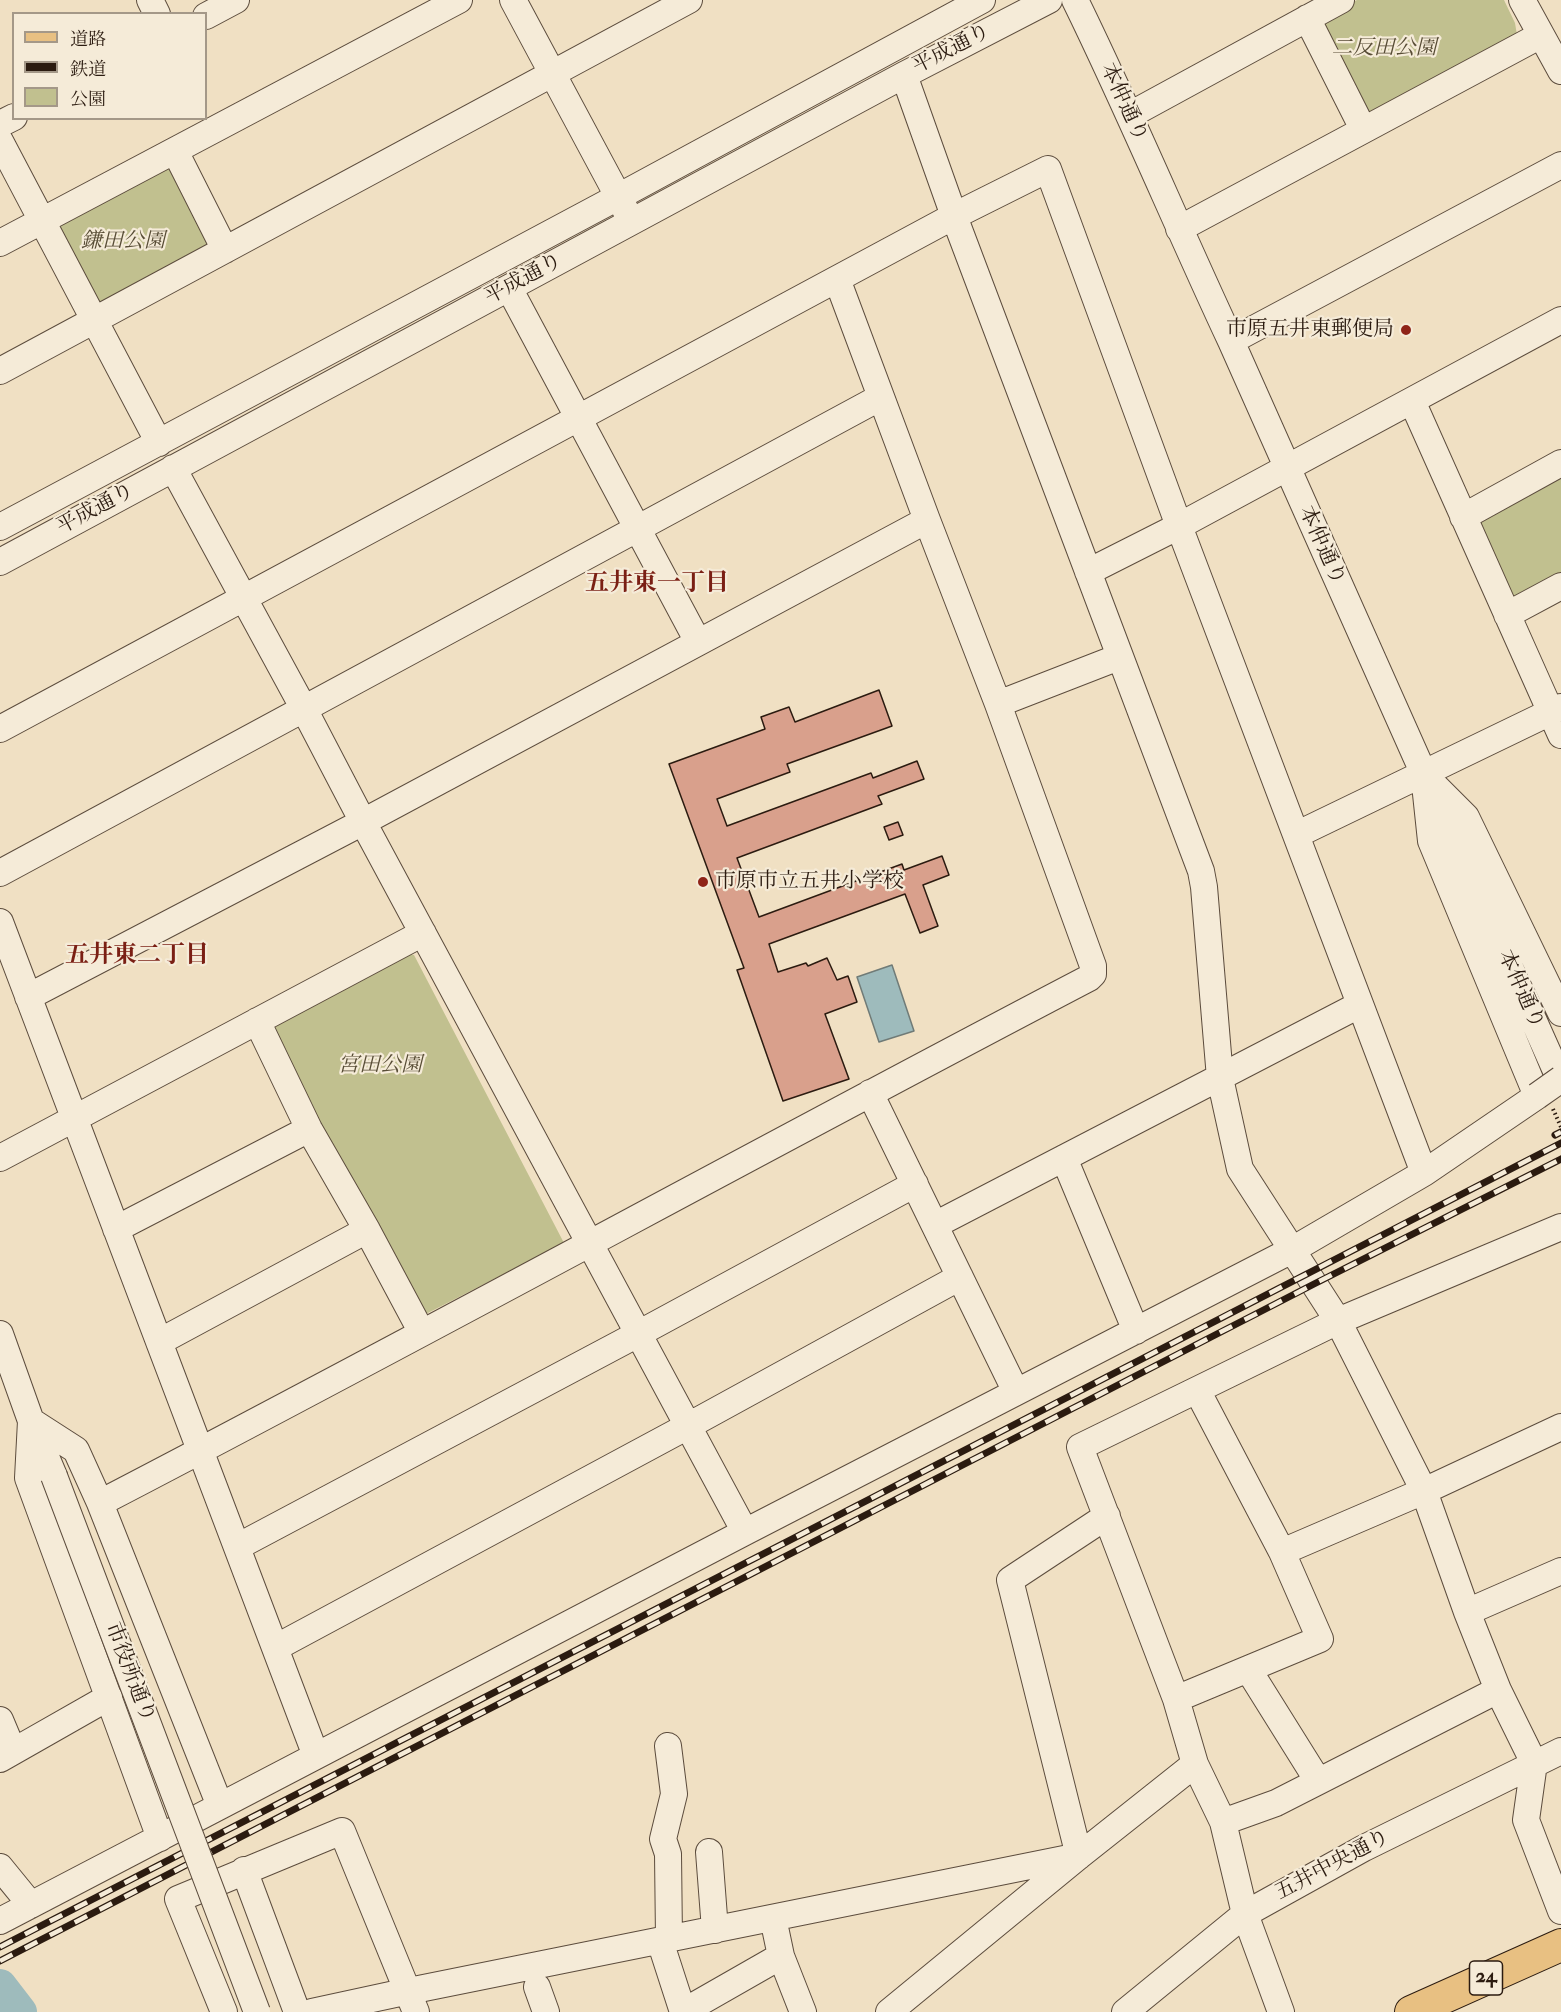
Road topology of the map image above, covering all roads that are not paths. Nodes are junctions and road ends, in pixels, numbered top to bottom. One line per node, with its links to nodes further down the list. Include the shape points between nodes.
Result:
1 (236, 0): 10 (street)
2 (459, 0): 19 (street)
3 (513, 0): 14 (street)
4 (689, 0): 14 (street)
5 (982, 0): 21 (street, 平成通り)
6 (1049, 0): 15 (street, 平成通り)
7 (1341, 0): 11 (street)
8 (1522, 0): 12 (street)
9 (1077, 6): 16 (street, 本仲通り)
10 (207, 15)
11 (1307, 18): 16 (street); 17 (street)
12 (1541, 35): 13 (street); 17 (street)
13 (1561, 71)
14 (553, 73): 21 (street); 27 (street)
15 (904, 75): 22 (street); 24 (street, 平成通り)
16 (1130, 115): 25 (street, 本仲通り)
17 (1363, 129): 25 (street)
18 (0, 141): 23 (street)
19 (175, 151): 23 (street); 27 (street)
20 (1561, 165): 32 (street)
21 (618, 197): 24 (street); 37 (street, 平成通り)
22 (954, 216): 28 (street); 43 (street, via 1048,169); 47 (street)
23 (41, 220): 26 (street); 30 (street)
24 (632, 221): 29 (street, 平成通り)
25 (1179, 229): 32 (street, 本仲通り)
26 (0, 243)
27 (225, 250): 30 (street)
28 (837, 279): 34 (street); 36 (street)
29 (509, 288): 36 (street); 39 (street, 平成通り)
30 (94, 321): 33 (street); 37 (street)
31 (1561, 321): 35 (street)
32 (1231, 341): 40 (street, 本仲通り)
33 (0, 371)
34 (881, 397): 42 (street); 45 (street)
35 (1412, 401): 40 (street); 41 (street)
36 (578, 417): 45 (street); 49 (street)
37 (159, 443): 44 (street, 平成通り)
38 (1561, 463): 41 (street)
39 (173, 468): 46 (street, 平成通り); 49 (street)
40 (1287, 468): 43 (street); 57 (street, 本仲通り)
41 (1462, 517): 50 (street)
42 (927, 520): 51 (street); 53 (street)
43 (1179, 526): 47 (street); 59 (street)
44 (0, 527)
45 (638, 531): 51 (street); 54 (street)
46 (0, 562)
47 (1088, 572): 52 (street)
48 (1561, 586): 50 (street)
49 (243, 598): 54 (street); 56 (street)
50 (1507, 615): 55 (street)
51 (698, 642): 58 (street)
52 (1119, 657): 53 (street); 67 (street, via 1201,871)
53 (998, 704): 69 (street, via 1094,966 1093,974)
54 (304, 709): 58 (street); 60 (street)
55 (1558, 718): 57 (street)
56 (0, 729)
57 (1424, 775): 59 (street); 65 (street, via 1466,817); 68 (street, 本仲通り); 70 (street, via 1431,841)
58 (363, 822): 62 (street); 63 (street)
59 (1296, 835): 64 (street)
60 (0, 873)
61 (0, 922): 63 (street)
62 (423, 933): 66 (street); 81 (street)
63 (28, 997): 71 (street)
64 (1359, 1005): 67 (street); 75 (street)
65 (1561, 1013)
66 (257, 1021): 71 (street); 72 (street)
67 (1220, 1078): 74 (street); 82 (street, via 1240,1169)
68 (1561, 1080): 70 (street, bridge)
69 (870, 1093): 76 (street); 81 (street)
70 (1537, 1096): 75 (street)
71 (75, 1118): 73 (street); 79 (street)
72 (309, 1129): 79 (street); 80 (street)
73 (0, 1158)
74 (1064, 1158): 77 (street); 85 (street)
75 (1424, 1173): 82 (street)
76 (915, 1184): 77 (street); 88 (street)
77 (935, 1225): 83 (street)
78 (1561, 1227): 84 (street)
79 (116, 1229): 89 (street)
80 (367, 1230): 86 (street); 89 (street)
81 (590, 1243): 86 (street); 88 (street)
82 (1292, 1250): 84 (street); 85 (street)
83 (960, 1277): 91 (street); 93 (street)
84 (1338, 1321): 90 (street); 96 (street)
85 (1136, 1331): 91 (street)
86 (422, 1333): 95 (street)
87 (0, 1334): 92 (street, 市役所通り)
88 (638, 1334): 93 (street); 100 (street)
89 (159, 1342): 95 (street)
90 (1197, 1390): 98 (street, via 1080,1447); 101 (street)
91 (1016, 1392): 99 (street)
92 (31, 1421): 97 (street, via 76,1450); 107 (street, via 28,1478); 136 (street, 市役所通り, bridge)
93 (688, 1426): 99 (street); 104 (street)
94 (1561, 1426): 96 (street)
95 (201, 1451): 97 (street); 100 (street)
96 (1424, 1491): 101 (street); 103 (street)
97 (100, 1503): 117 (street)
98 (1107, 1516): 108 (street); 121 (street, via 1010,1580)
99 (745, 1533): 113 (street)
100 (237, 1546): 104 (street)
101 (1282, 1552): 105 (street, via 1320,1639)
102 (1561, 1570): 103 (street)
103 (1467, 1612): 106 (street)
104 (275, 1648): 113 (street)
105 (1248, 1669): 108 (street); 116 (street)
106 (1498, 1690): 114 (street); 116 (street)
107 (109, 1697): 112 (street); 119 (street)
108 (1176, 1700): 115 (street)
109 (0, 1720): 112 (street)
110 (668, 1746): 130 (street, via 674,1794 663,1839 668,1854)
111 (1561, 1751): 114 (street, 五井中央通り)
112 (6, 1755)
113 (316, 1756): 117 (street)
114 (1533, 1763): 125 (street, via 1526,1820); 126 (street, 五井中央通り, via 1364,1848)
115 (1195, 1764): 118 (street); 121 (street)
116 (1318, 1781): 118 (street, via 1276,1803)
117 (220, 1806): 119 (street)
118 (1223, 1822): 126 (street)
119 (160, 1838): 124 (street)
120 (709, 1852): 129 (street)
121 (1079, 1856): 127 (street); 142 (street)
122 (0, 1867): 124 (street)
123 (244, 1870): 134 (street, via 342,1831); 135 (street, via 178,1899); 137 (street)
124 (31, 1905): 128 (street)
125 (1561, 1911)
126 (1245, 1914): 143 (street, 五井中央通り); 144 (street)
127 (772, 1918): 129 (street); 132 (street)
128 (3, 1919)
129 (715, 1930): 130 (street)
130 (664, 1940): 134 (street); 140 (street)
131 (1561, 1945): 145 (main road, 24)
132 (781, 1956): 140 (street); 141 (street)
133 (537, 1986): 139 (street)
134 (412, 2001): 138 (street)
135 (224, 2012)
136 (257, 2012)
137 (297, 2012)
138 (312, 2012)
139 (546, 2012)
140 (683, 2012)
141 (803, 2012)
142 (890, 2012)
143 (1125, 2012)
144 (1281, 2012)
145 (1411, 2012)

